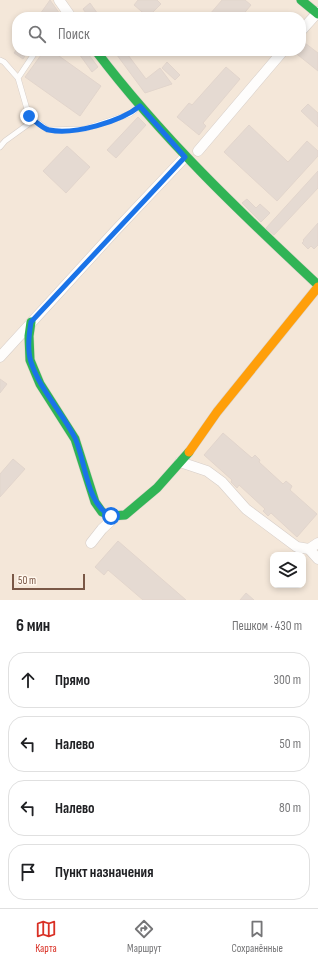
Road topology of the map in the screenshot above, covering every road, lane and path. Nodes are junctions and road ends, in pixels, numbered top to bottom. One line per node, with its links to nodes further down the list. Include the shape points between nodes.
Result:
1 (59, 0): 3 (street)
2 (301, 0): 4 (street)
3 (67, 12)
4 (318, 13): 5 (street)
5 (306, 26)
6 (33, 56): 10 (lane)
7 (100, 56): 11 (street)
8 (279, 56): 14 (street)
9 (0, 60): 10 (lane)
10 (18, 78): 12 (lane, via 29,116)
11 (140, 106): 12 (lane, via 130,114 84,130 48,130); 15 (street)
12 (34, 120): 13 (lane)
13 (0, 147)
14 (198, 151)
15 (185, 157): 16 (street); 17 (street)
16 (318, 286): 19 (street)
17 (31, 322): 18 (street); 20 (street, via 30,360 40,384 75,439 95,502 102,512)
18 (0, 358)
19 (180, 462): 20 (street, via 157,488 125,515); 23 (street, via 207,471 222,482 246,509 277,533 297,547)
20 (116, 516): 21 (street)
21 (91, 543)
22 (318, 543): 23 (street)
23 (309, 549): 24 (street)
24 (318, 559)

